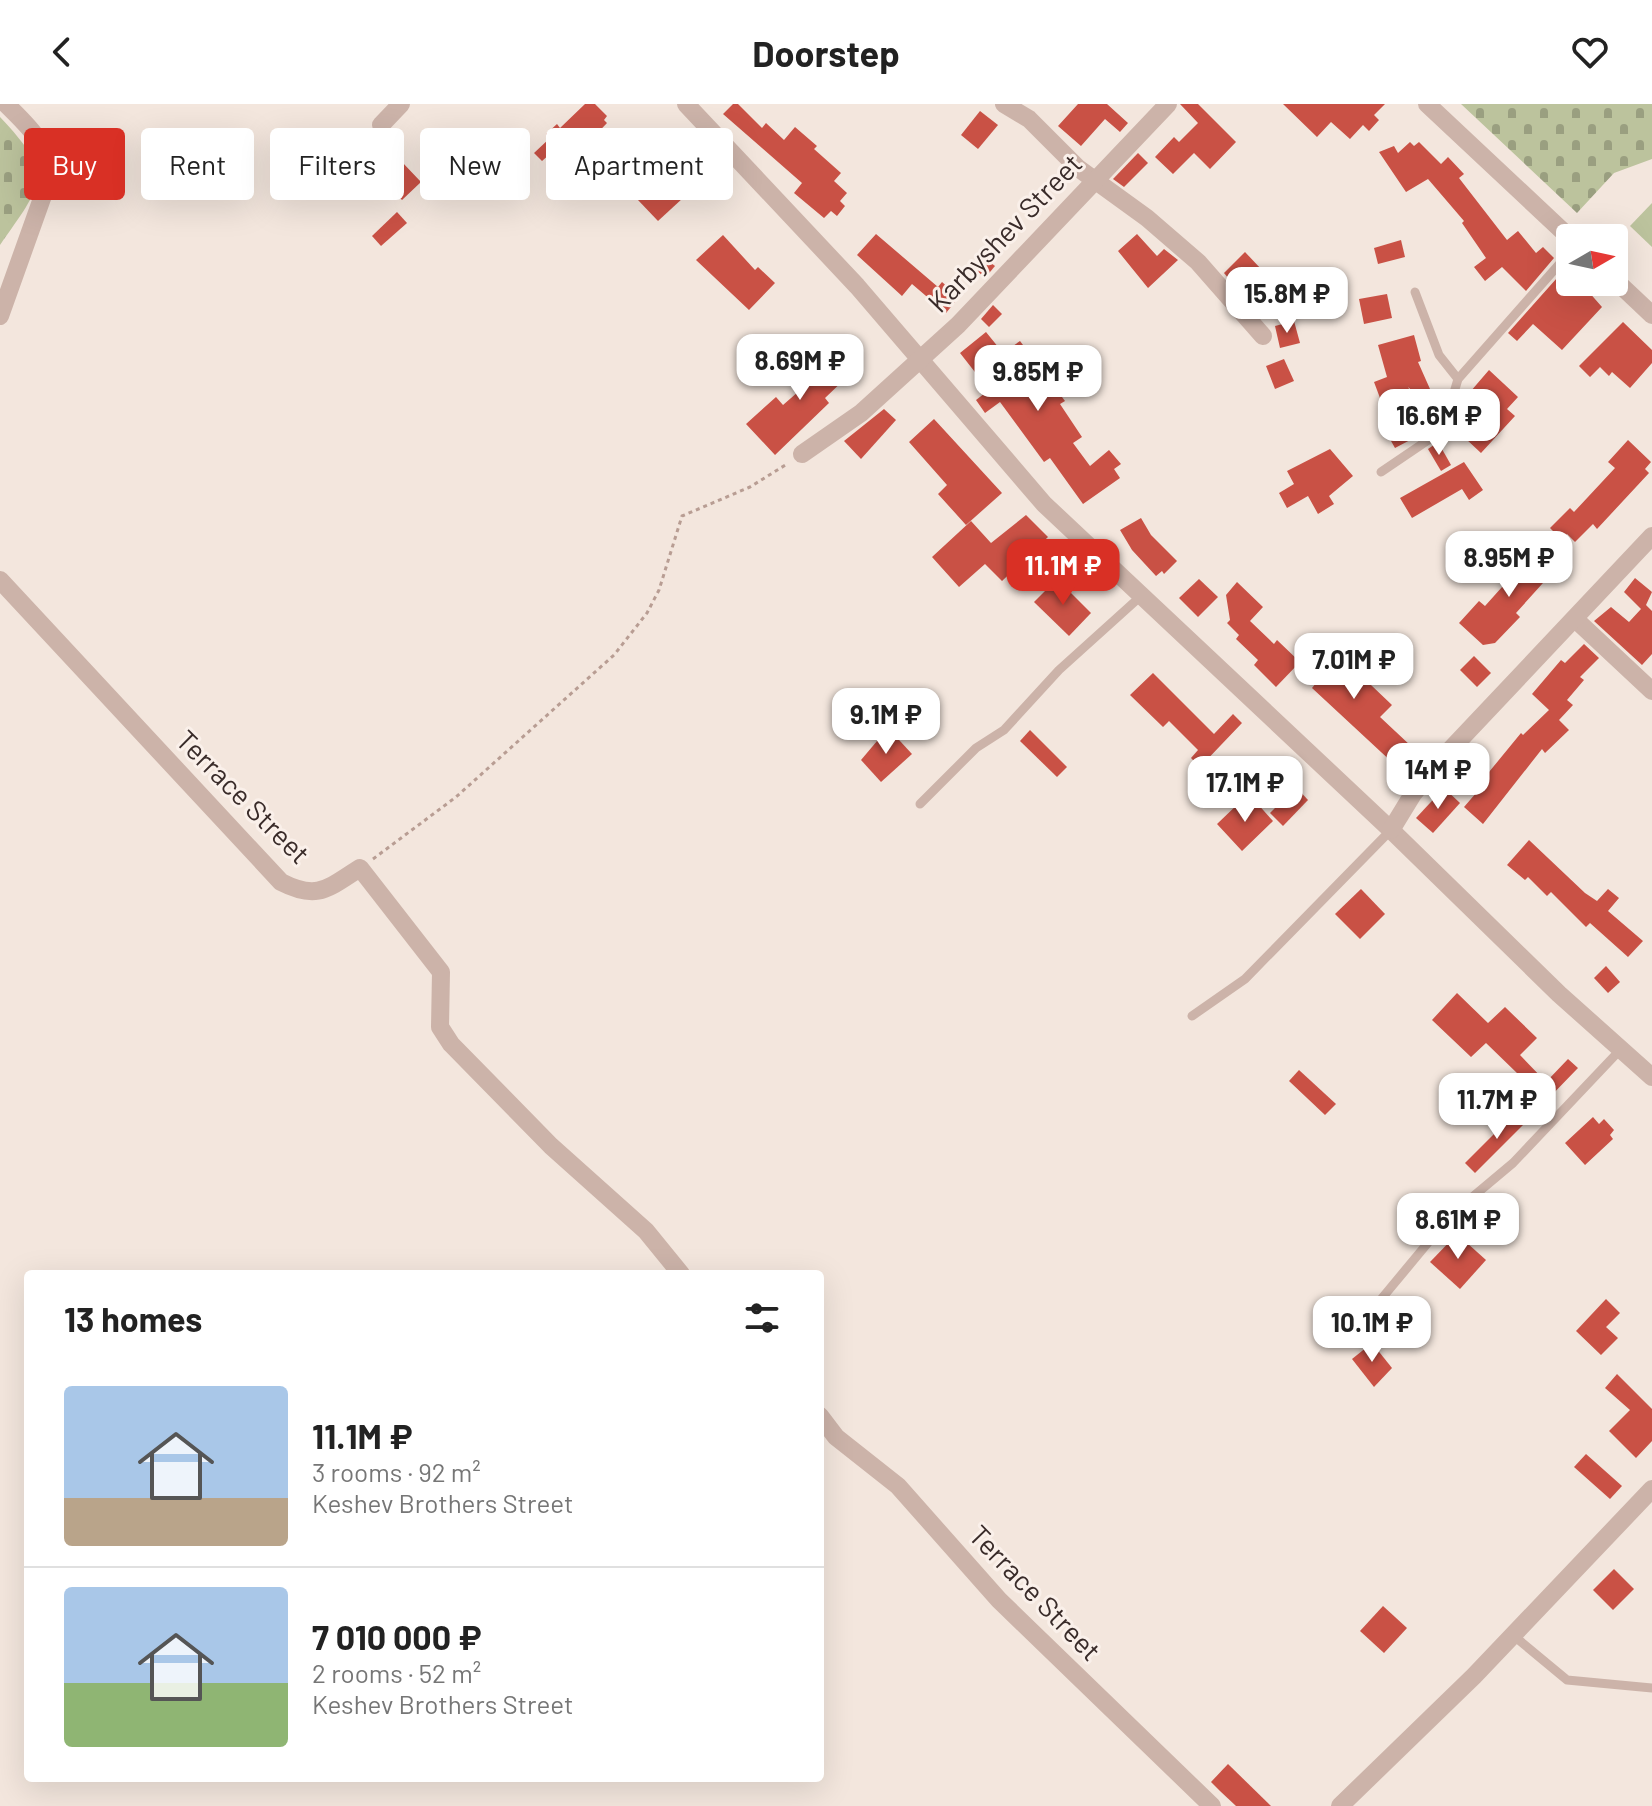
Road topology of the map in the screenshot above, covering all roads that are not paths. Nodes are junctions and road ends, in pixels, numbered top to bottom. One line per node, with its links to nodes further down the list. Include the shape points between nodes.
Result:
1 (6, 104): 14 (street, via 40,138 49,156 50,176)
2 (401, 104): 7 (street)
3 (686, 104): 16 (street)
4 (1004, 104): 8 (street, via 1029,119)
5 (1168, 104): 8 (street, Karbyshev Street)
6 (1427, 104): 9 (street)
7 (381, 125)
8 (1096, 181): 15 (street, via 1198,262); 16 (street, Karbyshev Street, via 992,292)
9 (1556, 225)
10 (1556, 268): 17 (lane)
11 (1415, 292): 17 (lane, via 1439,355)
12 (1628, 292): 13 (street)
13 (1652, 315)
14 (0, 316)
15 (1263, 336)
16 (919, 358): 18 (street, Karbyshev Street, via 861,413); 22 (street, via 1044,504)
17 (1458, 379): 19 (lane, via 1443,430)
18 (802, 454)
19 (1381, 472)
20 (1652, 536): 23 (street)
21 (0, 580): 30 (street, Terrace Street, via 281,882 298,891 321,892 360,868 441,972 440,1027 451,1044 551,1146 646,1231)
22 (1142, 595): 25 (lane); 26 (street)
23 (1575, 619): 24 (street); 26 (street, via 1451,749)
24 (1652, 691)
25 (920, 804)
26 (1391, 830): 27 (lane, via 1245,979); 28 (street)
27 (1192, 1016)
28 (1621, 1049): 29 (street); 31 (lane, via 1513,1163 1451,1215)
29 (1652, 1077)
30 (678, 1270)
31 (1363, 1321)
32 (824, 1421): 36 (street, Terrace Street, via 898,1486 999,1600)
33 (1652, 1489): 34 (street)
34 (1514, 1636): 35 (lane, via 1567,1680); 37 (street)
35 (1652, 1688)
36 (1212, 1806)
37 (1340, 1806)

